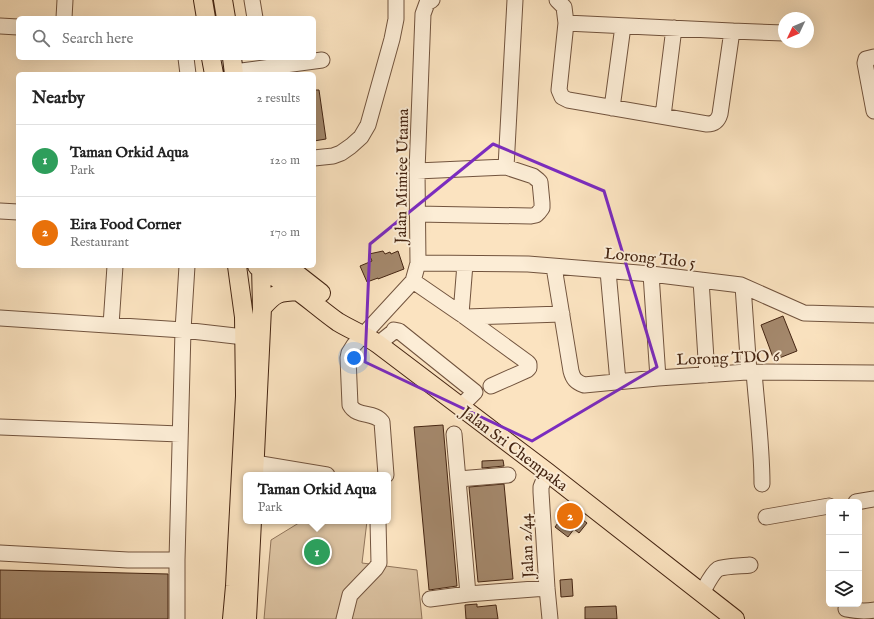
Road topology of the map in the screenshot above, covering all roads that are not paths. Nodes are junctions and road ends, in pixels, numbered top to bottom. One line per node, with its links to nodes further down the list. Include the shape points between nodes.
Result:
1 (65, 0): 9 (street)
2 (203, 0): 10 (main road)
3 (223, 0): 11 (main road)
4 (252, 0): 12 (street)
5 (396, 0): 31 (street, via 392,39 368,125 361,136 341,153)
6 (432, 0): 33 (street, Jalan Mimiee Utama, via 427,3 423,14)
7 (515, 0): 32 (street)
8 (557, 0): 13 (street, via 564,7)
9 (64, 16)
10 (206, 16)
11 (226, 16)
12 (255, 16)
13 (566, 23): 15 (street); 28 (street, via 560,94 565,99)
14 (0, 26): 16 (street)
15 (623, 26): 17 (street); 28 (street)
16 (16, 27)
17 (674, 28): 18 (street); 30 (street)
18 (732, 31): 19 (street); 30 (street, via 718,119 711,124)
19 (778, 33)
20 (874, 57): 29 (street, via 866,59 865,63)
21 (186, 60): 26 (street)
22 (212, 60): 27 (main road)
23 (322, 60): 24 (street)
24 (263, 63): 25 (street)
25 (234, 68)
26 (188, 72)
27 (214, 72)
28 (612, 108): 30 (street)
29 (874, 111)
30 (663, 116)
31 (316, 158)
32 (506, 166): 33 (street); 36 (street, via 538,180 542,208 536,215)
33 (417, 171): 36 (street, Jalan Mimiee Utama)
34 (0, 212): 35 (street)
35 (16, 212)
36 (418, 214): 37 (street, Jalan Mimiee Utama)
37 (418, 263): 38 (street, Lorong Tdo 5); 50 (street, Jalan Mimiee Utama)
38 (465, 264): 39 (street, Lorong Tdo 5, via 528,264); 54 (street)
39 (554, 267): 46 (street, Lorong Tdo 5); 53 (street)
40 (114, 268): 58 (street)
41 (187, 268): 59 (street)
42 (237, 268): 56 (main road)
43 (257, 268): 56 (main road, via 248,280)
44 (258, 268): 52 (main road)
45 (260, 268): 48 (main road, Jalan Sri Chempaka, via 276,277)
46 (608, 271): 47 (street, Lorong Tdo 5); 66 (street)
47 (651, 274): 49 (street, Lorong Tdo 5); 65 (street)
48 (292, 275): 52 (main road, via 284,292 270,298); 61 (main road, Jalan Sri Chempaka, via 344,312)
49 (701, 280): 51 (street, Lorong Tdo 5); 64 (street)
50 (414, 281): 54 (street); 61 (street)
51 (743, 286): 55 (street, Lorong Tdo 5, via 802,313); 62 (street)
52 (262, 308): 71 (main road)
53 (562, 314): 54 (street); 66 (street, Lorong TDO 6, via 573,378 584,385)
54 (464, 316): 67 (street, via 529,364 526,370)
55 (874, 316)
56 (244, 317): 60 (main road)
57 (0, 318): 58 (street)
58 (111, 325): 59 (street)
59 (183, 330): 60 (street); 69 (street)
60 (244, 337): 94 (main road, via 245,396)
61 (369, 338): 73 (street, via 348,355 349,401 354,411 376,417 382,422); 74 (main road, Jalan Sri Chempaka)
62 (751, 372): 63 (street, Lorong TDO 6); 64 (street, Lorong TDO 6); 77 (street, via 760,435)
63 (874, 373)
64 (707, 375): 65 (street, Lorong TDO 6)
65 (658, 378): 66 (street, Lorong TDO 6)
66 (618, 382)
67 (491, 386)
68 (0, 427): 69 (street)
69 (180, 434): 85 (street)
70 (454, 434): 76 (street)
71 (254, 469): 72 (street)
72 (290, 472)
73 (386, 472)
74 (547, 472): 87 (street, Jalan 2/44, via 541,487); 88 (main road, Jalan Sri Chempaka)
75 (508, 475): 76 (street)
76 (458, 479): 89 (street)
77 (762, 484)
78 (874, 499): 79 (street)
79 (862, 501)
80 (826, 507): 81 (street)
81 (766, 517)
82 (252, 524): 95 (main road)
83 (378, 524): 96 (street, via 379,563 350,595)
84 (0, 553): 85 (street)
85 (177, 560): 93 (street)
86 (750, 565): 88 (street, via 719,569)
87 (547, 588): 89 (street); 97 (street, Jalan 2/44)
88 (702, 593): 98 (main road, Jalan Sri Chempaka)
89 (468, 594): 90 (street)
90 (430, 599)
91 (846, 609): 92 (street, via 866,612)
92 (874, 610)
93 (177, 619)
94 (232, 619)
95 (247, 619)
96 (344, 619)
97 (550, 619)
98 (735, 619)

